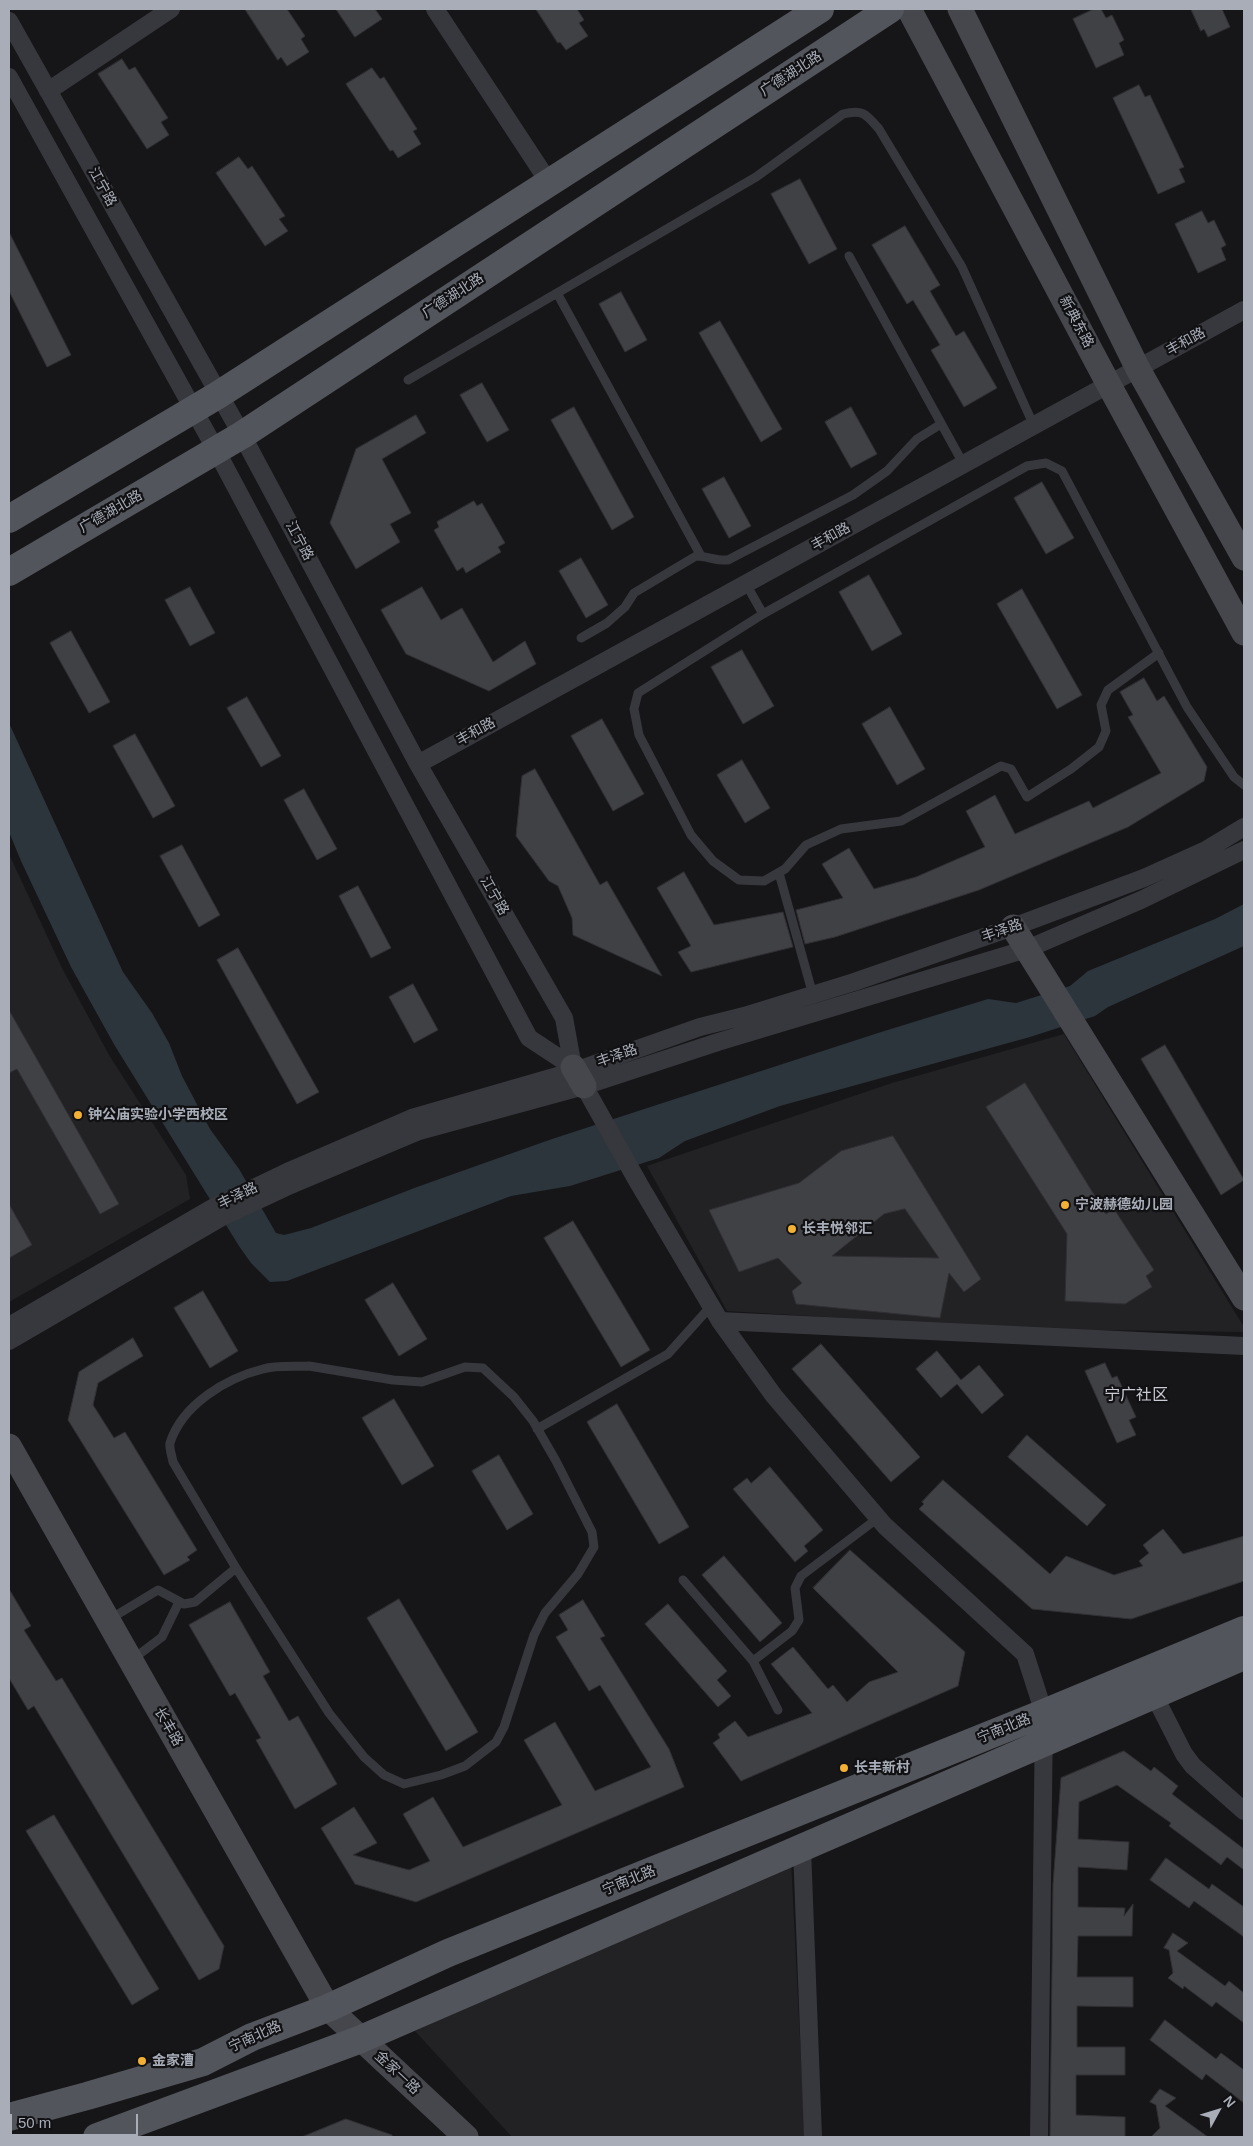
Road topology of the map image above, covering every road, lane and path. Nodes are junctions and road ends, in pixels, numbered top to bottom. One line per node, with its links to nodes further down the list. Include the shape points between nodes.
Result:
1 (171, 9): 9 (street)
2 (435, 9): 10 (street)
3 (820, 9): 10 (main road)
4 (890, 9): 21 (main road, 广德湖北路)
5 (909, 9): 16 (main road, 新典东路)
6 (960, 9): 14 (main road)
7 (9, 21): 9 (street, 江宁路)
8 (9, 77): 18 (street, 江宁路)
9 (48, 91): 17 (street, 江宁路)
10 (550, 184): 17 (main road)
11 (849, 256): 19 (lane)
12 (557, 292): 15 (lane); 20 (lane, via 756,177 843,114 856,111 866,114 879,129 962,267); 25 (lane)
13 (1244, 310): 14 (street, 丰和路)
14 (1138, 369): 16 (street, 丰和路); 26 (main road)
15 (408, 380)
16 (1109, 385): 20 (street, 丰和路); 30 (main road, 新典东路)
17 (218, 395): 18 (main road); 21 (street, 江宁路)
18 (193, 411): 22 (street, 江宁路); 24 (main road)
19 (941, 424): 23 (lane); 25 (lane, via 917,439 888,471 853,495 728,560)
20 (1034, 426): 23 (street, 丰和路)
21 (242, 435): 22 (main road, 广德湖北路); 33 (street, 江宁路)
22 (216, 450): 27 (main road, 广德湖北路); 41 (street, 江宁路, via 529,1038)
23 (964, 464): 28 (street, 丰和路)
24 (9, 519)
25 (700, 556): 31 (lane, via 634,593 625,607 607,623)
26 (1244, 558)
27 (9, 572)
28 (746, 584): 29 (lane); 33 (street, 丰和路)
29 (763, 614): 32 (lane, via 1027,466 1046,463 1062,471); 37 (lane, via 638,694 634,708 639,735 691,835 713,861 739,880 764,881)
30 (1244, 633)
31 (581, 638)
32 (1159, 653): 34 (lane, via 1187,707 1234,777); 37 (lane, via 1108,690 1101,705 1106,731 1100,747 1027,797 1011,769 1001,766 901,821 840,830 806,845)
33 (418, 764): 41 (street, 江宁路, via 564,1018)
34 (1244, 784)
35 (1244, 827): 38 (street, 丰泽路, via 1206,850 1144,878)
36 (1244, 850): 39 (street, 丰泽路, via 1141,900)
37 (779, 873): 40 (lane)
38 (1014, 927): 39 (main road); 40 (street, 丰泽路)
39 (1027, 949): 41 (street, 丰泽路, via 718,1042); 43 (main road)
40 (813, 995): 41 (street, 丰泽路, via 700,1027)
41 (578, 1074): 42 (street, 丰泽路, via 419,1131 268,1195); 42 (street, 丰泽路, via 412,1118 287,1172); 44 (street)
42 (218, 1212): 46 (street, 丰泽路); 47 (street, 丰泽路)
43 (1244, 1298)
44 (711, 1306): 45 (street); 49 (lane, via 668,1354)
45 (720, 1321): 48 (street); 51 (street, via 774,1396)
46 (9, 1326)
47 (9, 1341)
48 (1244, 1346)
49 (537, 1428): 52 (lane, via 514,1397 483,1368 465,1367 422,1382 309,1366 264,1368 238,1377 203,1397 181,1422 170,1444 172,1462); 52 (lane, via 592,1532 594,1547 578,1574 545,1613 496,1742 465,1766 404,1784 384,1775 364,1757 329,1713)
50 (9, 1446): 55 (main road, 长丰路)
51 (878, 1518): 59 (lane, via 801,1576 795,1588 799,1620 792,1631); 62 (street, via 1025,1654)
52 (236, 1568): 54 (lane, via 195,1602)
53 (683, 1580): 59 (lane)
54 (179, 1602): 55 (lane, via 158,1590); 58 (lane, via 162,1637)
55 (108, 1621): 58 (main road, 长丰路)
56 (1244, 1630): 62 (main road, 宁南北路)
57 (1244, 1656): 60 (main road, 宁南北路)
58 (131, 1661): 66 (main road, 长丰路)
59 (753, 1661): 61 (lane)
60 (1154, 1696): 63 (main road, 宁南北路); 64 (street, via 1193,1766)
61 (778, 1710)
62 (1044, 1713): 63 (street); 66 (main road, 宁南北路, via 448,1954)
63 (1044, 1743): 65 (main road, 宁南北路); 72 (street)
64 (1244, 1811)
65 (802, 1848): 67 (main road, 宁南北路); 71 (street)
66 (328, 2008): 67 (main road, 金家一路); 68 (main road, 宁南北路, via 252,2037 203,2062)
67 (361, 2039): 69 (main road, 宁南北路); 70 (main road, 金家一路)
68 (9, 2117)
69 (97, 2137)
70 (466, 2137)
71 (813, 2137)
72 (1039, 2137)

